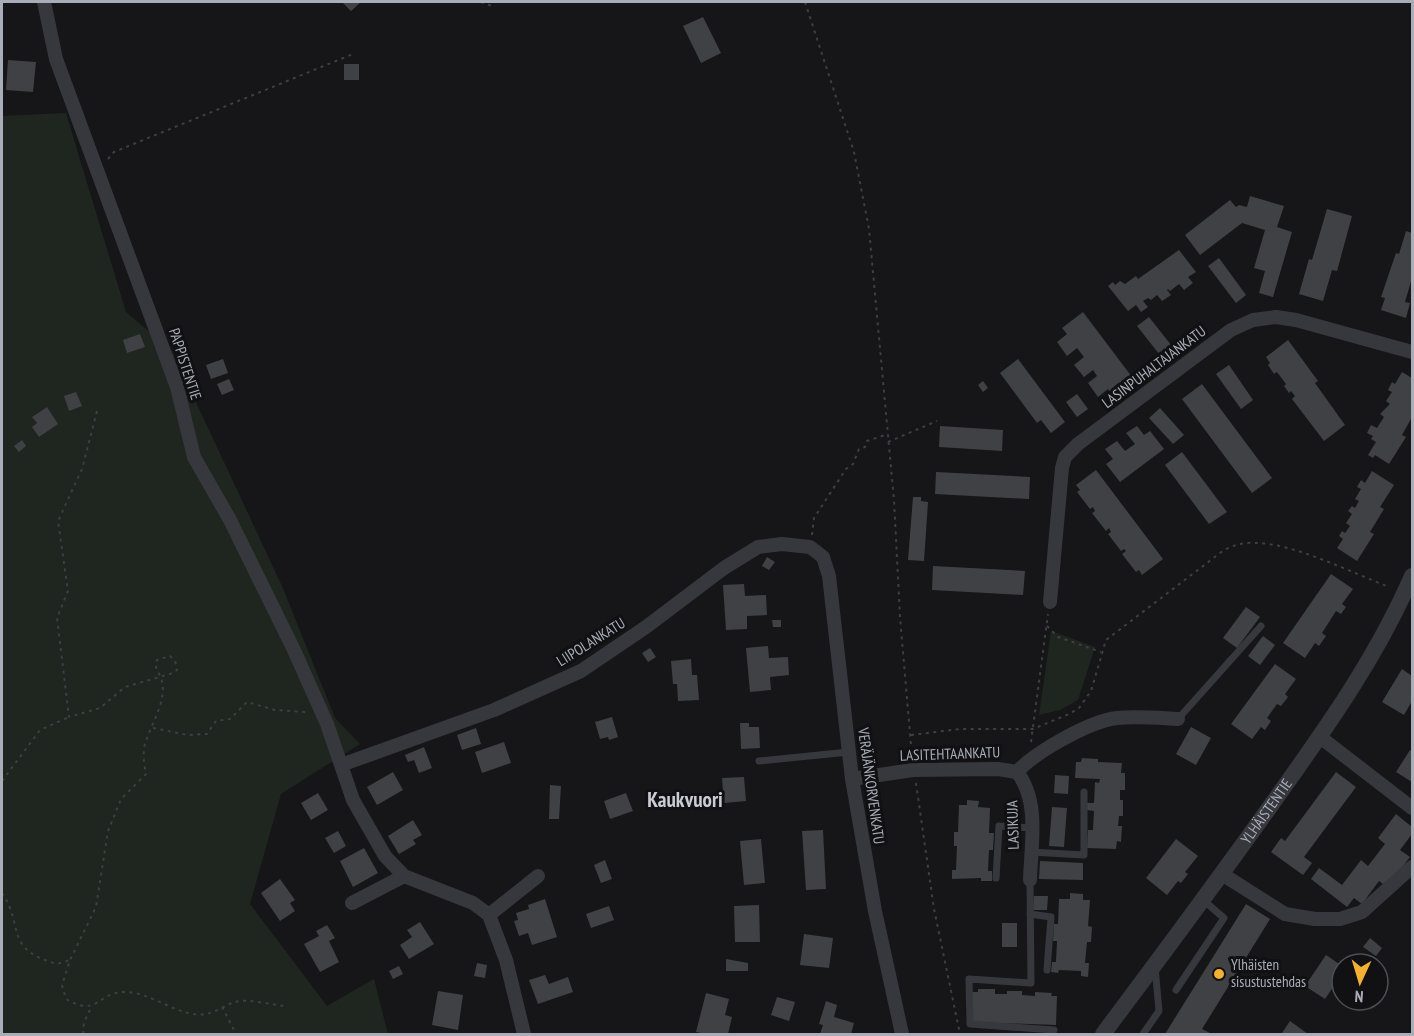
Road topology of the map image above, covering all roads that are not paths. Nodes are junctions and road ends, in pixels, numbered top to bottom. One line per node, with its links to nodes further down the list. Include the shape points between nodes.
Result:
1 (44, 2): 11 (street, PAPPISTENTIE, via 56,59 171,369 194,457 230,520 324,718)
2 (1413, 352): 5 (street, LASINPUHALTAJANKATU, via 1276,317 1252,320 1231,330 1065,457)
3 (810, 547): 9 (street, VERÄJÄNKORVENKATU, via 823,557 829,576); 11 (street, LIIPOLANKATU, via 758,547 581,671 494,710)
4 (1413, 576): 8 (street, YLHÄISTENTIE, via 1356,682)
5 (1050, 602)
6 (1261, 626): 7 (lane)
7 (1178, 719): 12 (street, LASITEHTAANKATU, via 1106,720 1027,760)
8 (1320, 737): 15 (street); 19 (street, YLHÄISTENTIE)
9 (849, 752): 10 (lane); 13 (street, VERÄJÄNKORVENKATU)
10 (759, 760)
11 (341, 765): 20 (street, PAPPISTENTIE, via 363,819 385,856)
12 (1017, 772): 13 (street, LASITEHTAANKATU, via 913,770); 16 (street, LASIKUJA, via 1029,796)
13 (852, 779): 33 (street, VERÄJÄNKORVENKATU)
14 (1084, 792): 17 (lane, via 1084,855)
15 (1413, 808)
16 (1031, 828): 17 (street, LASIKUJA); 22 (lane, via 999,826)
17 (1030, 852): 23 (street, LASIKUJA)
18 (1413, 867): 19 (street, via 1362,912 1340,919 1285,914)
19 (1222, 874): 24 (street, YLHÄISTENTIE)
20 (404, 876): 25 (street); 27 (street, via 473,903)
21 (538, 876): 27 (street)
22 (996, 878)
23 (1030, 880): 26 (lane)
24 (1203, 900): 28 (street, YLHÄISTENTIE); 30 (lane, via 1224,918)
25 (352, 903)
26 (1030, 914): 29 (lane, via 1051,917); 31 (lane, via 1031,983 969,979 970,1024)
27 (489, 915): 32 (street, via 506,960)
28 (1155, 965): 34 (street, YLHÄISTENTIE); 35 (lane, via 1159,1011)
29 (1047, 970)
30 (1176, 990)
31 (1054, 1030)
32 (524, 1035)
33 (902, 1035)
34 (1103, 1035)
35 (1143, 1035)

